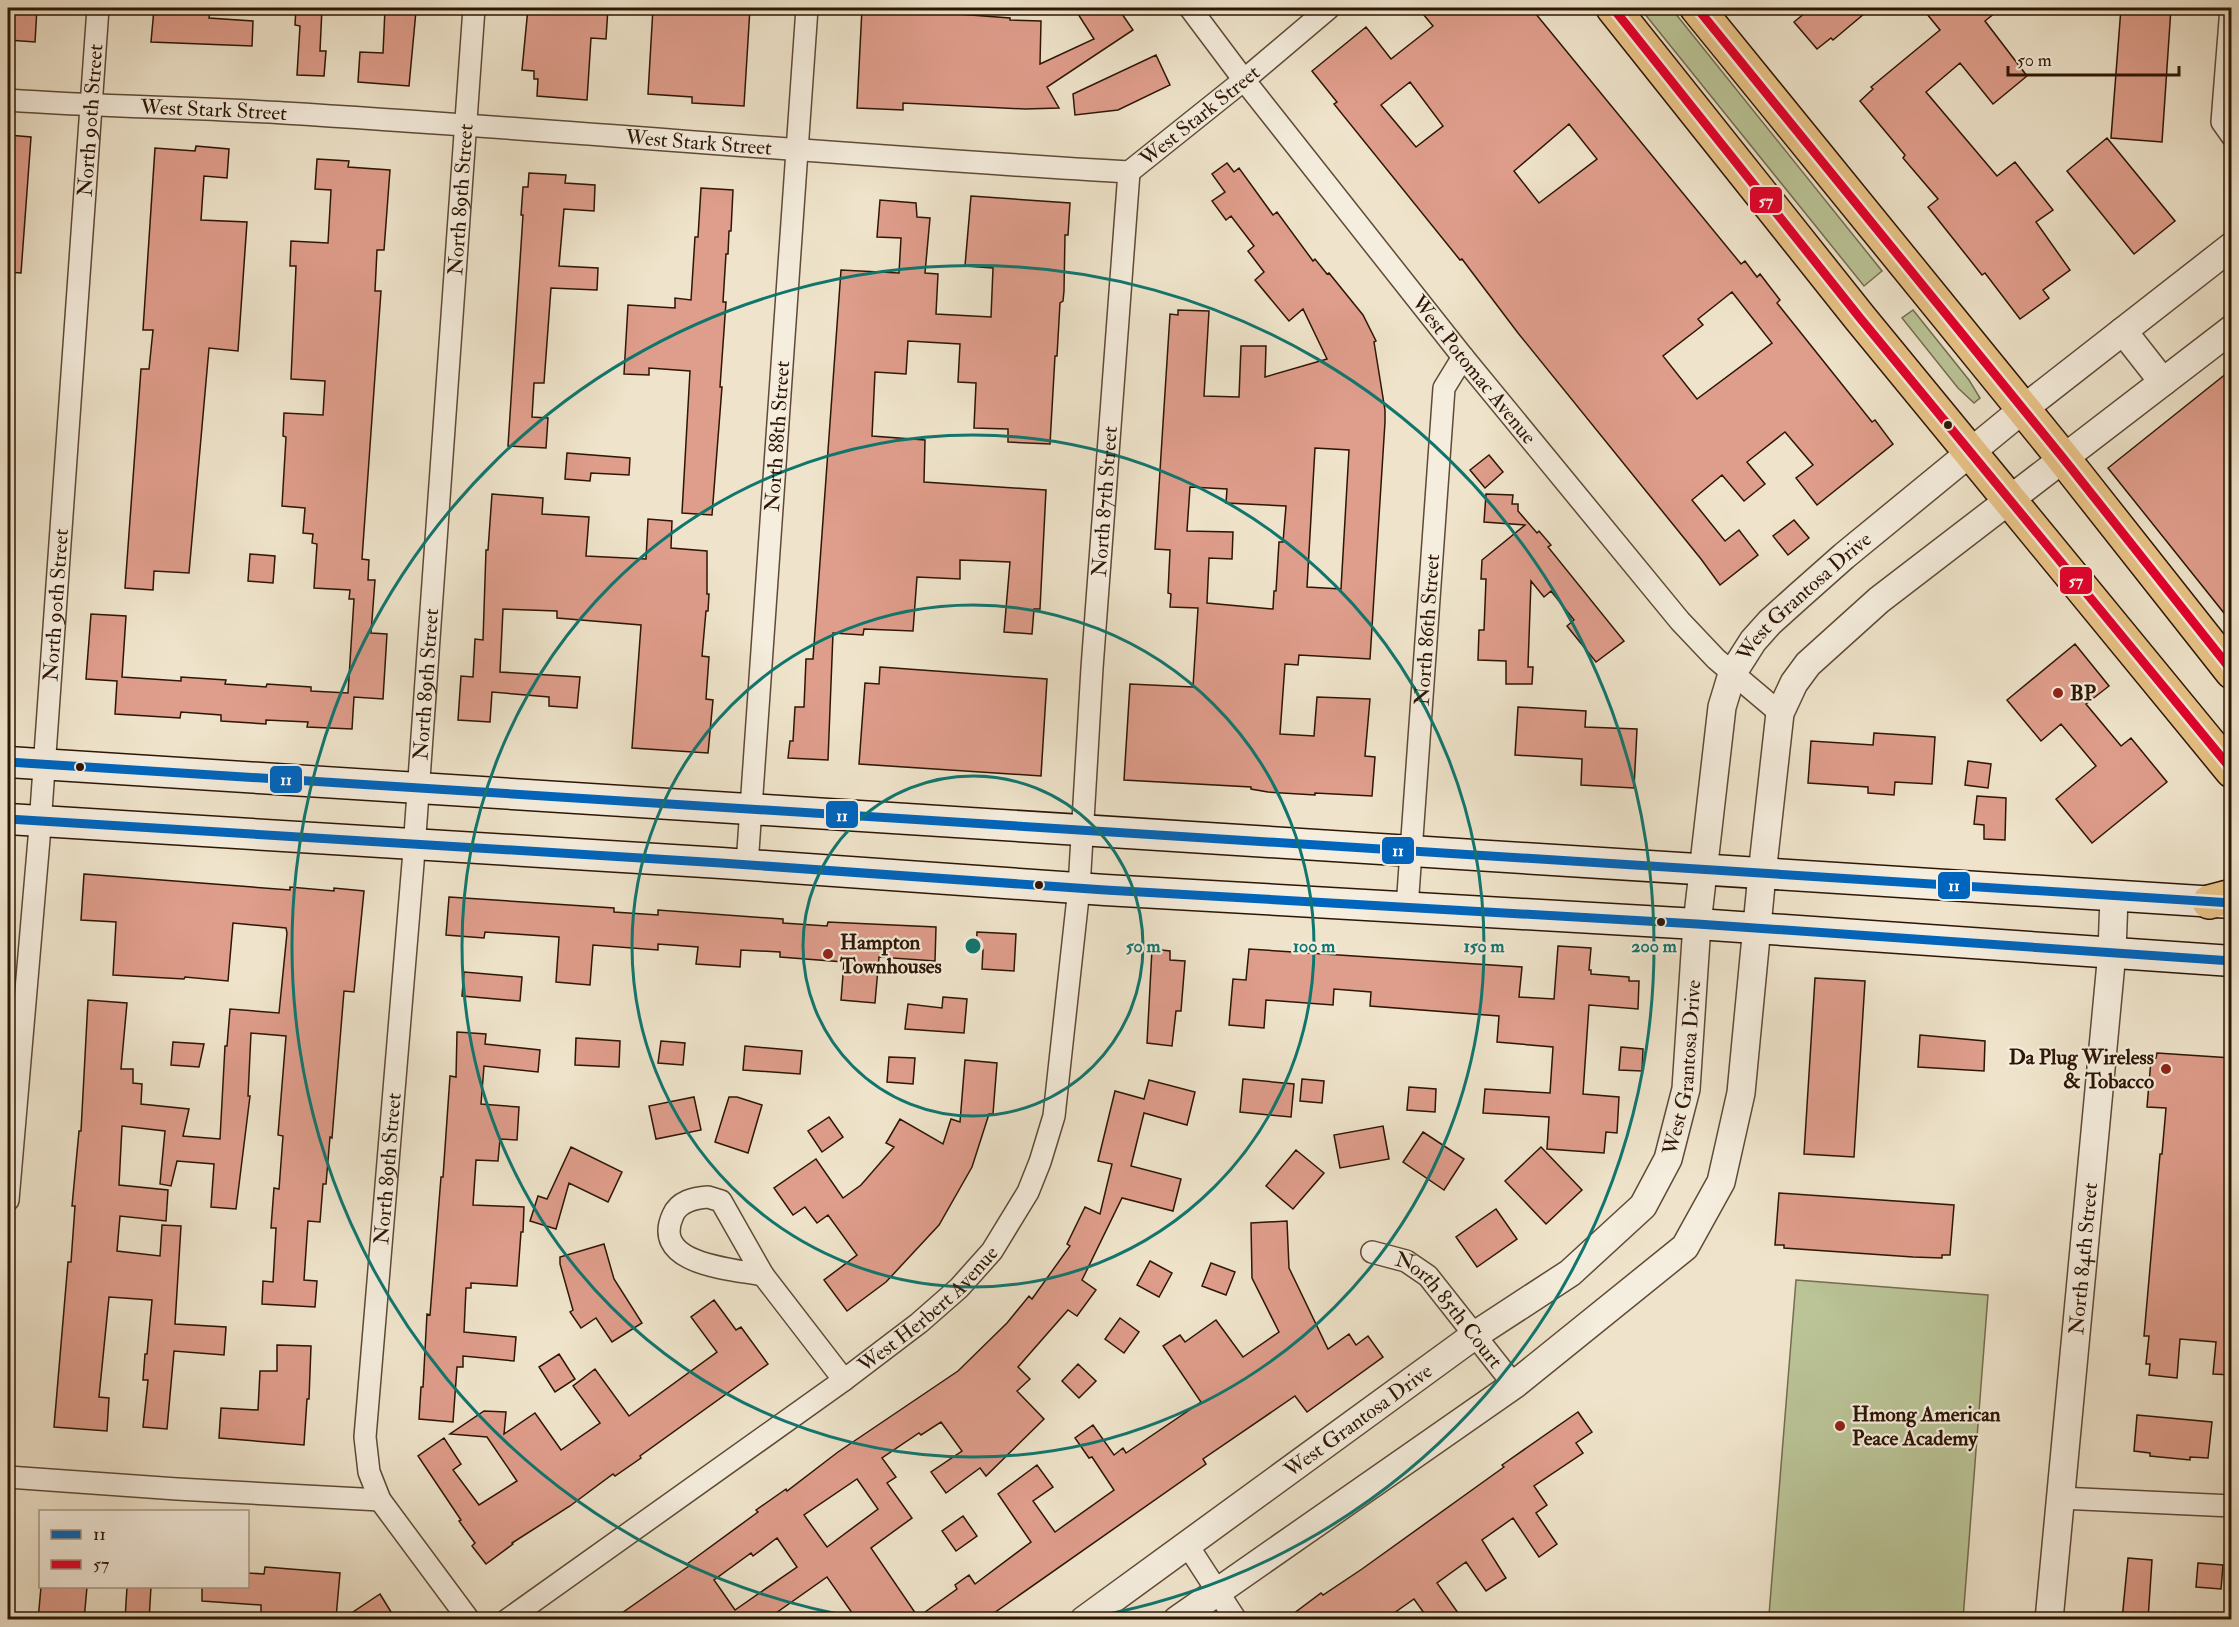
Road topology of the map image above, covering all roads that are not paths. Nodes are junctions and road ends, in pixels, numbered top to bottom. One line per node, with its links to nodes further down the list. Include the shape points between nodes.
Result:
1 (98, 8): 11 (street, North 90th Street)
2 (474, 8): 12 (street, North 89th Street)
3 (807, 8): 14 (street, North 88th Street)
4 (1190, 8): 9 (street, West Potomac Avenue)
5 (1329, 8): 9 (street, West Stark Street)
6 (1612, 8): 22 (main road)
7 (1696, 8): 21 (main road)
8 (2231, 8): 13 (street, via 2222,122)
9 (1244, 80): 15 (street, West Stark Street); 19 (street, West Potomac Avenue)
10 (8, 100): 11 (street, West Stark Street)
11 (92, 106): 12 (street, West Stark Street, via 282,113); 29 (street, North 90th Street)
12 (466, 126): 14 (street, West Stark Street); 31 (street, North 89th Street)
13 (2232, 136)
14 (796, 150): 15 (street, West Stark Street); 32 (street, North 88th Street)
15 (1130, 172): 35 (street, North 87th Street)
16 (2232, 246): 18 (street, West Grantosa Drive)
17 (2232, 328): 20 (street)
18 (2123, 331): 20 (street); 21 (street, West Grantosa Drive)
19 (1463, 357): 26 (street, West Potomac Avenue, via 1680,621); 37 (street, North 86th Street, via 1444,388)
20 (2163, 382): 23 (street)
21 (2022, 410): 22 (street, West Grantosa Drive); 23 (main road)
22 (1970, 453): 24 (main road); 26 (street, West Grantosa Drive, via 1770,621)
23 (2063, 458): 24 (street); 25 (main road)
24 (2009, 499): 27 (street, via 1836,637 1794,683); 30 (main road)
25 (2232, 672)
26 (1732, 674): 27 (street, West Potomac Avenue); 39 (street, West Grantosa Drive, via 1722,707)
27 (1780, 713): 40 (street)
28 (8, 762): 29 (main road)
29 (44, 764): 31 (main road); 34 (street, North 90th Street)
30 (2232, 771)
31 (418, 788): 32 (main road); 36 (street, North 89th Street)
32 (751, 810): 35 (main road); 38 (street, North 88th Street)
33 (8, 819): 34 (main road)
34 (40, 822): 36 (main road); 49 (street, North 90th Street)
35 (1083, 831): 37 (main road); 41 (street, West Herbert Avenue)
36 (414, 844): 38 (main road); 57 (street, North 89th Street, via 365,1437 369,1472)
37 (1410, 850): 39 (main road); 44 (street, North 86th Street)
38 (747, 865): 41 (main road)
39 (1704, 869): 40 (main road); 45 (street, West Grantosa Drive)
40 (1762, 874): 42 (main road); 46 (street)
41 (1079, 888): 44 (main road); 53 (street, West Herbert Avenue, via 1054,1116 1028,1192 992,1251 959,1288)
42 (2114, 897): 43 (main road); 47 (street, North 84th Street)
43 (2224, 900)
44 (1407, 908): 45 (main road)
45 (1696, 924): 46 (main road); 52 (street, West Grantosa Drive, via 1686,1089 1668,1159 1643,1206 1570,1273)
46 (1757, 929): 47 (main road); 54 (street, via 1741,1093 1721,1182 1685,1247)
47 (2112, 952): 48 (main road); 56 (street, North 84th Street)
48 (2232, 961)
49 (8, 1200)
50 (1371, 1252): 52 (street, North 85th Court, via 1406,1261 1428,1276)
51 (763, 1275): 51 (street, via 721,1201 692,1198 672,1215 668,1233 672,1245 684,1256); 53 (street)
52 (1475, 1335): 54 (street, North 85th Court); 59 (street, West Grantosa Drive)
53 (844, 1380): 62 (street, West Herbert Avenue)
54 (1514, 1385): 60 (street)
55 (8, 1477): 57 (street)
56 (2060, 1498): 58 (street); 66 (street, North 84th Street)
57 (380, 1500): 61 (street, North 89th Street)
58 (2232, 1506)
59 (1188, 1546): 60 (street); 63 (street, West Grantosa Drive)
60 (1216, 1592): 64 (street); 65 (street)
61 (469, 1620)
62 (507, 1620)
63 (1084, 1620)
64 (1178, 1620)
65 (1236, 1620)
66 (2049, 1620)

